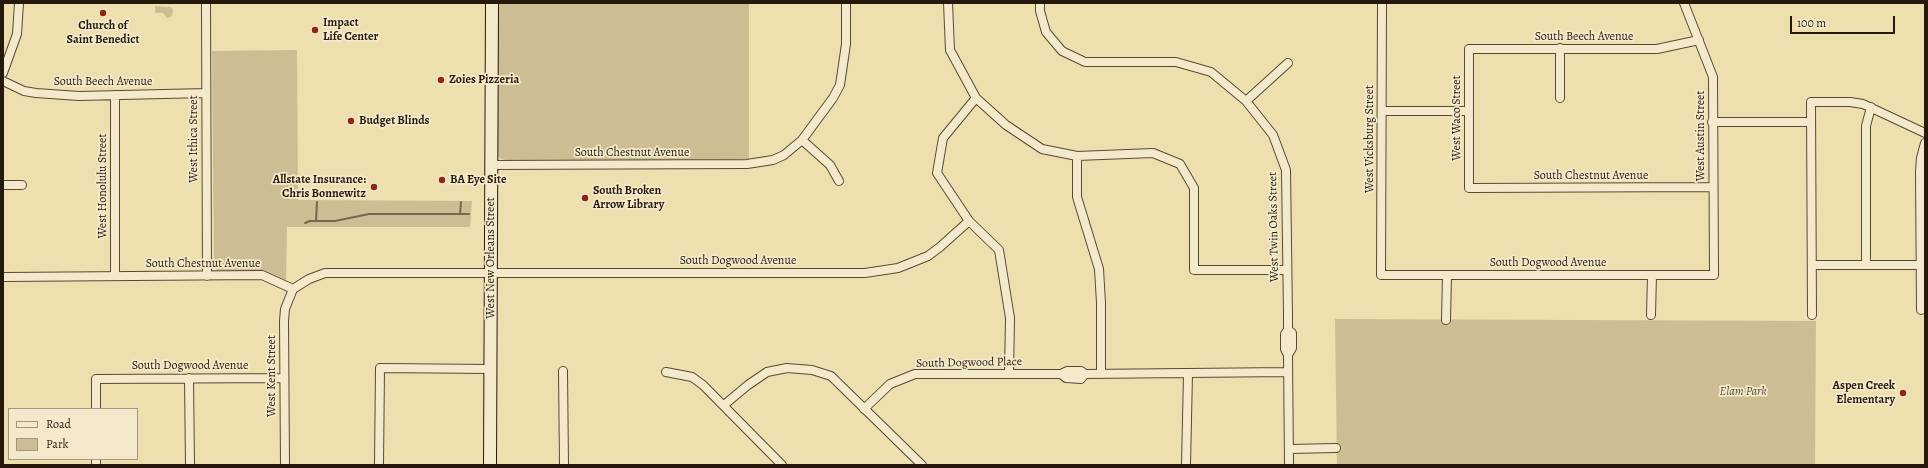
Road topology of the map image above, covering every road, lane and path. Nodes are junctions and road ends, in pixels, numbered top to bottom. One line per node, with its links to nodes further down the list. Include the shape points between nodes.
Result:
1 (19, 3): 13 (street, via 17,34)
2 (206, 3): 15 (street, West Ithica Street)
3 (492, 3): 29 (street, West New Orleans Street)
4 (846, 3): 26 (street, via 846,44 840,85)
5 (948, 3): 17 (street, via 950,50)
6 (1040, 3): 19 (street, West Twin Oaks Street, via 1046,32 1062,51 1085,62 1176,62 1210,72)
7 (1382, 3): 21 (street, West Vicksburg Street)
8 (1684, 3): 9 (street, West Austin Street)
9 (1699, 40): 10 (street, South Beech Avenue, via 1657,49); 23 (street, West Austin Street, via 1713,77)
10 (1560, 48): 11 (street, South Beech Avenue); 18 (street)
11 (1469, 49): 22 (street, West Waco Street)
12 (1288, 63): 19 (street)
13 (3, 72)
14 (3, 81): 16 (street, South Beech Avenue, via 36,93)
15 (206, 93): 16 (street, South Beech Avenue); 46 (street, West Ithica Street)
16 (116, 95): 45 (street, West Honolulu Street)
17 (976, 98): 28 (street, via 1006,125 1042,150); 35 (street, via 943,138 937,173)
18 (1560, 98)
19 (1246, 101): 39 (street, West Twin Oaks Street, via 1272,135 1286,170)
20 (1871, 108): 24 (street, via 1850,102 1811,102); 25 (street); 37 (street, via 1866,126)
21 (1382, 111): 22 (street); 41 (street, West Vicksburg Street)
22 (1469, 112): 34 (street, West Waco Street)
23 (1712, 122): 24 (street); 33 (street, West Austin Street)
24 (1811, 122): 36 (street)
25 (1925, 133)
26 (802, 140): 29 (street, South Chestnut Avenue, via 774,160 747,164); 30 (street, via 830,165)
27 (1925, 143): 38 (street, via 1920,171)
28 (1077, 156): 39 (street, via 1153,153 1180,164 1194,188 1194,270); 58 (street, via 1077,197 1099,269)
29 (491, 165): 40 (street, West New Orleans Street)
30 (839, 181)
31 (3, 185): 32 (street)
32 (22, 185)
33 (1713, 187): 34 (street, South Chestnut Avenue); 44 (street, West Austin Street)
34 (1469, 188)
35 (969, 221): 40 (street, South Dogwood Avenue, via 928,256 903,267 865,273); 57 (street, via 999,250 1010,318)
36 (1812, 265): 37 (street); 51 (street)
37 (1866, 265): 38 (street)
38 (1921, 265): 49 (street)
39 (1287, 270): 56 (street, West Twin Oaks Street, via 1288,330 1285,334 1285,349 1288,355)
40 (492, 274): 48 (street, via 326,273 309,279); 53 (street, West New Orleans Street)
41 (1381, 275): 42 (street, South Dogwood Avenue)
42 (1447, 275): 43 (street, South Dogwood Avenue); 52 (street)
43 (1652, 275): 44 (street, South Dogwood Avenue); 50 (street)
44 (1714, 275)
45 (115, 276): 46 (street, South Chestnut Avenue); 47 (street, South Chestnut Avenue)
46 (207, 276): 48 (street, South Chestnut Avenue, via 262,275)
47 (3, 277)
48 (293, 289): 61 (street, West Kent Street, via 285,309)
49 (1921, 310)
50 (1651, 315)
51 (1812, 315)
52 (1446, 320)
53 (491, 369): 69 (street, via 380,368); 70 (street, West New Orleans Street)
54 (564, 371): 71 (street)
55 (666, 372): 62 (street, via 692,377)
56 (1288, 372): 59 (street, South Dogwood Place); 66 (street, West Twin Oaks Street)
57 (1009, 374): 58 (street, South Dogwood Place, via 1062,374 1066,371); 64 (street, South Dogwood Place, via 915,374 890,384)
58 (1101, 374): 59 (street, South Dogwood Place)
59 (1188, 374): 74 (street)
60 (189, 378): 61 (street, South Dogwood Avenue); 63 (street, South Dogwood Avenue, via 96,379); 67 (street)
61 (283, 378): 68 (street, West Kent Street)
62 (724, 405): 64 (street, via 767,372 787,368 812,370 831,376); 72 (street)
63 (96, 408)
64 (864, 409): 73 (street)
65 (1336, 448): 66 (street)
66 (1289, 449): 75 (street, West Twin Oaks Street)
67 (190, 465)
68 (284, 465)
69 (379, 465)
70 (490, 465)
71 (564, 465)
72 (782, 465)
73 (922, 465)
74 (1186, 465)
75 (1289, 465)

